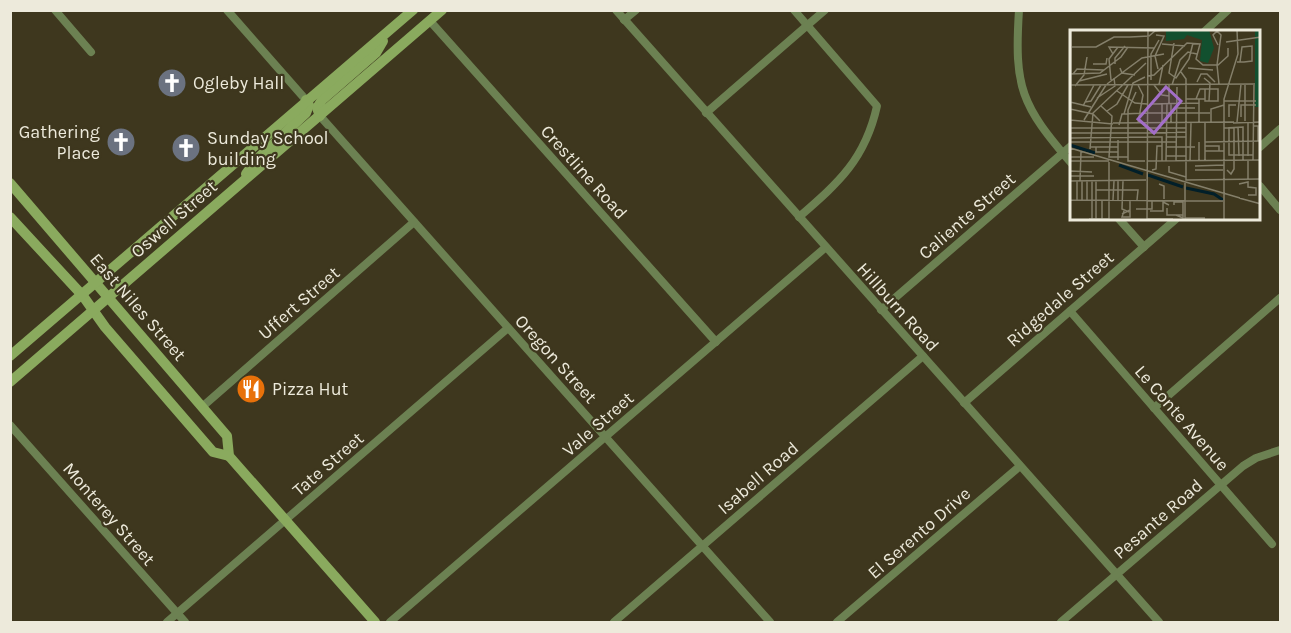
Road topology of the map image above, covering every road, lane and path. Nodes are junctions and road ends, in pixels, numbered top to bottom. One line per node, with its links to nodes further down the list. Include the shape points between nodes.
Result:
1 (55, 10): 16 (street)
2 (227, 10): 17 (street)
3 (413, 10): 15 (main road, Oswell Street)
4 (442, 10): 12 (main road, Oswell Street)
5 (616, 10): 11 (street, Hillburn Road)
6 (636, 10): 11 (street)
7 (794, 10): 13 (street)
8 (825, 10): 13 (street)
9 (1019, 10): 23 (street, via 1016,55 1020,86 1034,118)
10 (1228, 11): 14 (street)
11 (624, 20): 18 (street, Hillburn Road)
12 (430, 21): 19 (main road, Oswell Street); 44 (street, Crestline Road)
13 (807, 26): 18 (street); 30 (street, via 877,106 857,160)
14 (1206, 30)
15 (390, 31): 17 (main road, Oswell Street); 19 (main road, via 376,53 322,100 317,108)
16 (91, 52)
17 (306, 100): 26 (main road, via 306,113 257,159); 36 (main road, Oswell Street)
18 (706, 113): 30 (street, Hillburn Road)
19 (320, 116): 26 (main road, Oswell Street); 33 (street, Oregon Street)
20 (1281, 129): 21 (street)
21 (1261, 146)
22 (1070, 147): 23 (street, Caliente Street)
23 (1063, 153): 24 (street); 41 (street, Caliente Street)
24 (1070, 162)
25 (10, 183): 36 (main road, East Niles Street)
26 (237, 187): 38 (main road, Oswell Street)
27 (1261, 187): 28 (street)
28 (1281, 210)
29 (10, 217): 37 (main road, East Niles Street)
30 (799, 218): 34 (street, Hillburn Road)
31 (1120, 220): 35 (street)
32 (1175, 220): 35 (street, Ridgedale Street)
33 (414, 222): 43 (street, Oregon Street); 49 (street, Uffert Street)
34 (826, 247): 41 (street, Hillburn Road); 44 (street, Vale Street)
35 (1144, 247): 42 (street, Ridgedale Street)
36 (97, 284): 37 (main road, Oswell Street); 38 (main road, East Niles Street)
37 (83, 296): 40 (main road, East Niles Street); 45 (main road, Oswell Street)
38 (108, 298): 40 (main road, Oswell Street); 49 (main road, East Niles Street)
39 (1281, 298): 50 (street)
40 (94, 310): 47 (main road, Oswell Street); 54 (main road, East Niles Street, via 213,453)
41 (881, 310): 46 (street, Hillburn Road)
42 (1070, 311): 48 (street, Ridgedale Street); 50 (street, Le Conte Avenue)
43 (508, 328): 52 (street, Oregon Street); 57 (street, Tate Street)
44 (716, 342): 52 (street, Vale Street)
45 (10, 356)
46 (923, 356): 48 (street, Hillburn Road); 59 (street, Isabell Road)
47 (10, 382)
48 (964, 402): 55 (street, Hillburn Road)
49 (202, 407): 54 (main road, East Niles Street, via 227,436)
50 (1154, 408): 56 (street, Le Conte Avenue)
51 (10, 425): 61 (street, Monterey Street)
52 (605, 437): 59 (street, Oregon Street); 65 (street, Vale Street)
53 (1281, 450): 56 (street, Pesante Road, via 1256,458)
54 (230, 456): 57 (main road, East Niles Street)
55 (1020, 466): 60 (street, Hillburn Road); 68 (street, El Serento Drive)
56 (1220, 485): 58 (street, Le Conte Avenue); 60 (street, Pesante Road)
57 (285, 521): 61 (street, Tate Street); 64 (main road, East Niles Street)
58 (1272, 544)
59 (702, 546): 66 (street, Isabell Road); 67 (street, Oregon Street)
60 (1117, 574): 69 (street, Pesante Road); 70 (street, Hillburn Road)
61 (177, 614): 62 (street, Tate Street); 63 (street, Monterey Street)
62 (167, 622)
63 (185, 622)
64 (375, 622)
65 (390, 622)
66 (614, 622)
67 (770, 622)
68 (837, 622)
69 (1061, 622)
70 (1159, 622)

